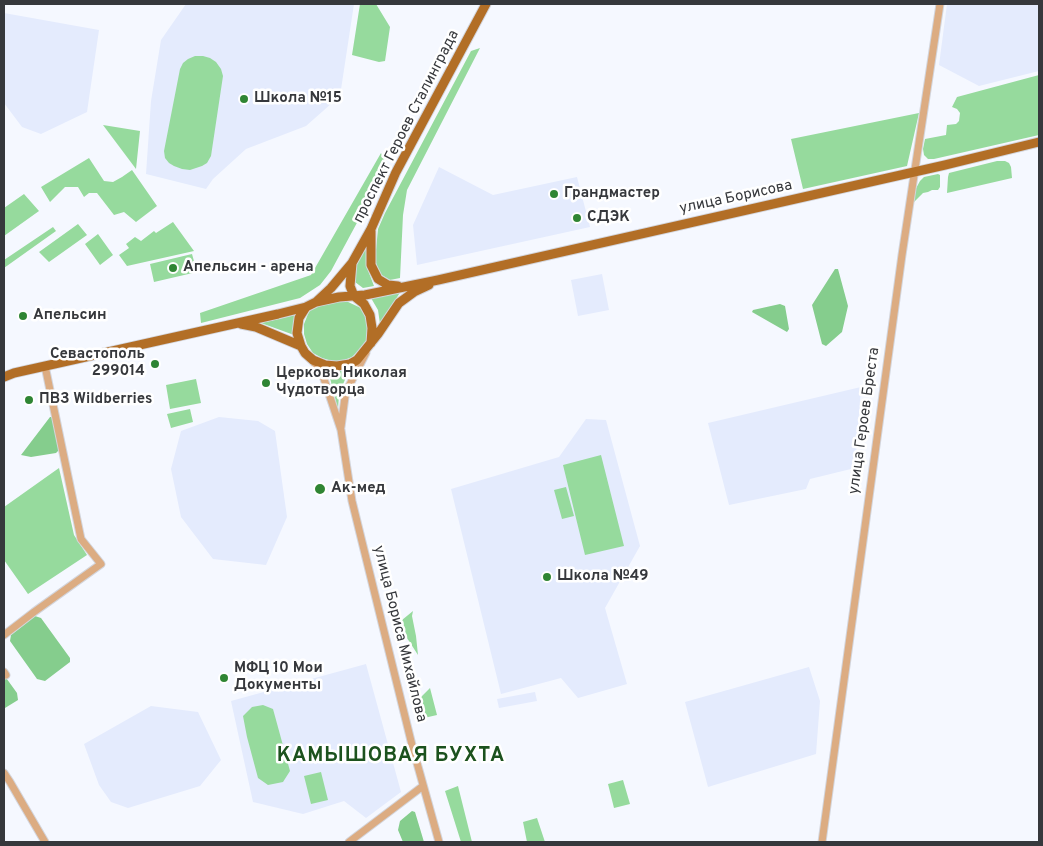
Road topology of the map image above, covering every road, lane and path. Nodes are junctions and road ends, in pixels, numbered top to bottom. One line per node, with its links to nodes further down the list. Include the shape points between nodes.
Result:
1 (486, 4): 5 (main road, проспект Героев Сталинграда, via 396,172)
2 (940, 4): 4 (street, улица Героев Бреста)
3 (1039, 142): 4 (main road, улица Борисова)
4 (914, 172): 7 (main road, улица Борисова); 25 (street, улица Героев Бреста)
5 (371, 229): 6 (main road, проспект Героев Сталинграда); 8 (main road, via 371,265 378,279 388,285)
6 (352, 263): 9 (main road, проспект Героев Сталинграда, via 350,286); 10 (main road, проспект Героев Сталинграда)
7 (438, 280): 8 (main road, улица Борисова); 13 (main road, улица Борисова, via 399,303)
8 (404, 286): 9 (main road, улица Борисова)
9 (354, 296): 10 (main road); 13 (main road, via 370,315)
10 (316, 302): 11 (main road, проспект Героев Сталинграда)
11 (306, 307): 12 (main road, проспект Героев Сталинграда); 14 (main road, via 299,318 297,334)
12 (236, 323): 14 (main road, проспект Героев Сталинграда, via 256,327); 16 (main road, проспект Героев Сталинграда)
13 (370, 343): 15 (main road, via 350,364 325,365); 18 (street, улица Бориса Михайлова, via 348,388)
14 (301, 346): 15 (main road)
15 (313, 360): 18 (street, улица Бориса Михайлова, via 322,373)
16 (45, 366): 17 (main road, проспект Героев Сталинграда); 19 (street, via 81,539 101,564)
17 (4, 377)
18 (341, 430): 21 (street, улица Бориса Михайлова, via 352,501)
19 (4, 636)
20 (4, 773): 22 (street)
21 (423, 786): 23 (street); 24 (street, улица Бориса Михайлова)
22 (45, 842)
23 (349, 842)
24 (439, 842)
25 (822, 842)

